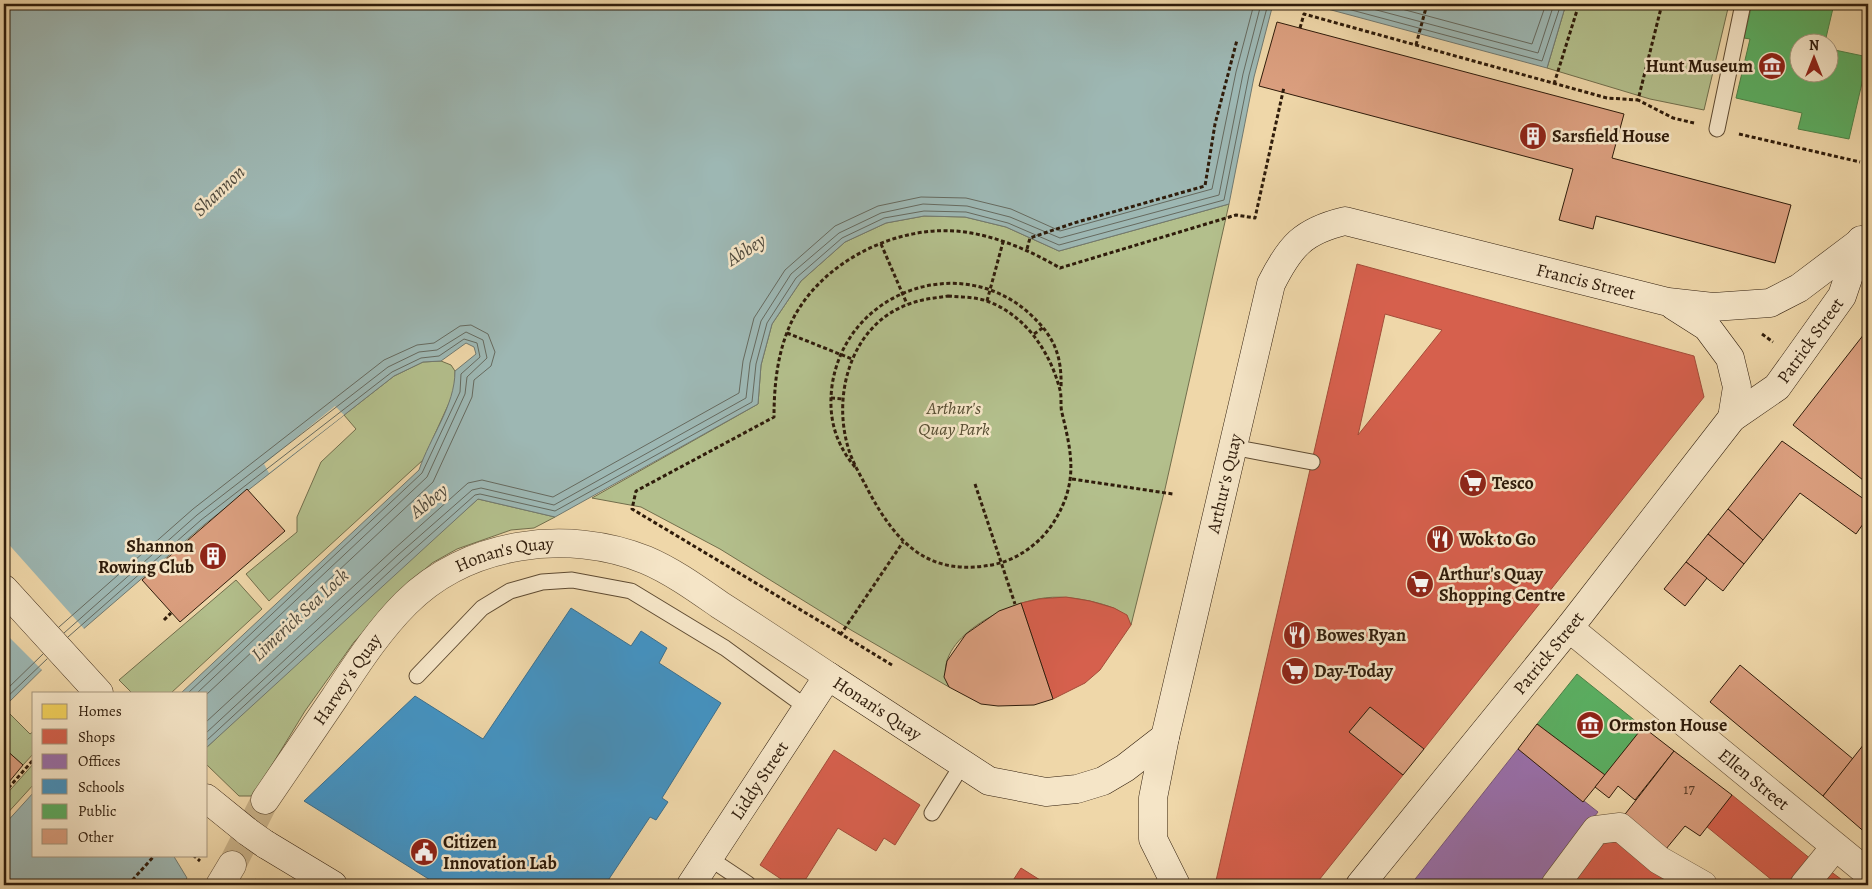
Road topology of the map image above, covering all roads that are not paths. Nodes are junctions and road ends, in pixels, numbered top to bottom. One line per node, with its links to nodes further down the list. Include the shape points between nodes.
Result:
1 (1743, 4): 2 (lane)
2 (1717, 128)
3 (1864, 235): 5 (main road, Francis Street, via 1799,288 1770,302 1713,307); 6 (main road, Patrick Street, via 1842,296 1777,387)
4 (1302, 237): 5 (main road, Francis Street, via 1323,226 1345,221); 7 (main road, Arthur's Quay, via 1284,258 1271,284)
5 (1668, 302): 6 (main road, Patrick Street, via 1707,327 1730,358 1737,387)
6 (1732, 418): 11 (main road, Patrick Street)
7 (1232, 447): 8 (lane); 16 (main road, Arthur's Quay)
8 (1312, 462)
9 (446, 572): 13 (main road, Honan's Quay, via 506,549 537,543 569,543 621,551 647,560 688,583); 19 (main road, Harvey's Quay, via 407,602 373,640)
10 (4, 589): 14 (main road)
11 (1569, 628): 21 (main road, Ellen Street); 28 (main road, Patrick Street)
12 (417, 676): 15 (lane, via 482,608 510,591 542,582 572,580 631,591 725,648)
13 (828, 676): 15 (main road, Liddy Street); 17 (main road, Honan's Quay)
14 (98, 692)
15 (806, 707): 22 (main road, Liddy Street)
16 (1165, 737): 17 (main road, Honan's Quay, via 1103,781 1077,789 1046,792 989,781); 27 (main road, via 1153,798 1153,839)
17 (962, 764): 20 (lane)
18 (208, 800): 25 (main road, bridge, via 265,844)
19 (265, 800)
20 (932, 813)
21 (1835, 847): 23 (main road, Ellen Street); 31 (main road)
22 (709, 858): 24 (lane); 26 (main road, Liddy Street)
23 (1868, 873)
24 (748, 884)
25 (333, 885)
26 (691, 885)
27 (1176, 885)
28 (1360, 885)
29 (1555, 885): 30 (main road, via 1596,830 1620,827 1659,860)
30 (1703, 885)
31 (1804, 885)

